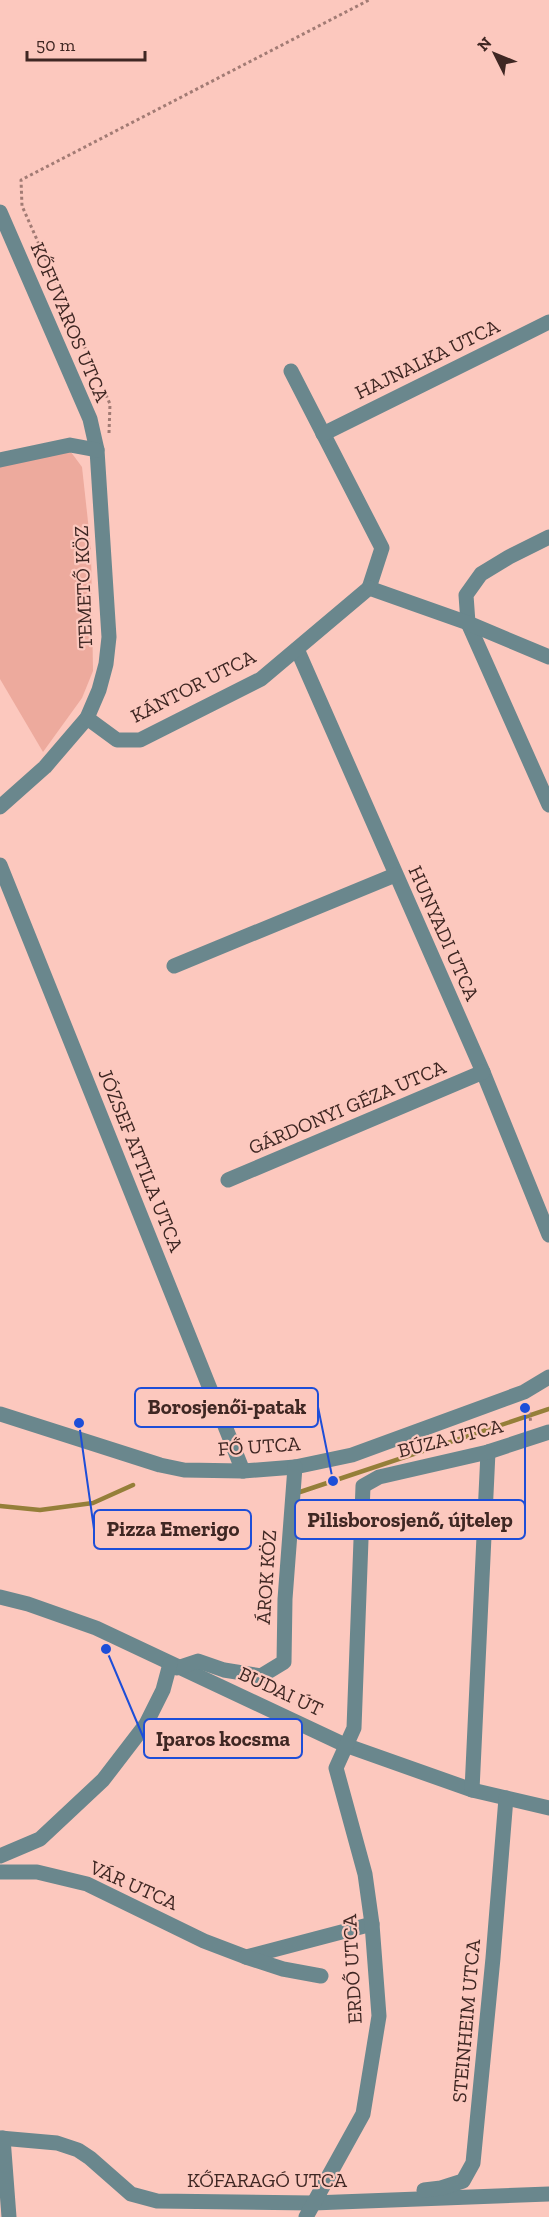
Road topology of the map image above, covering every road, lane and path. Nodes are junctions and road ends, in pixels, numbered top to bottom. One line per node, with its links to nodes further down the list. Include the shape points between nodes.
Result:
1 (369, 0): 6 (path, via 21,180 22,206 110,404 106,445)
2 (0, 212): 6 (street, KŐFUVAROS UTCA, via 90,419)
3 (549, 322): 5 (street, HAJNALKA UTCA)
4 (291, 371): 5 (street)
5 (323, 434): 9 (street, via 382,548)
6 (97, 450): 7 (street, via 70,445); 13 (street, TEMETŐ KÖZ, via 109,637 104,673)
7 (0, 460)
8 (549, 537): 10 (street, via 482,574 466,595)
9 (369, 588): 10 (street); 11 (street, KÁNTOR UTCA)
10 (468, 623): 12 (street); 14 (street)
11 (297, 649): 13 (street, KÁNTOR UTCA, via 261,679 141,740 117,741); 17 (street, HUNYADI UTCA)
12 (549, 657)
13 (87, 718): 15 (street, TEMETŐ KÖZ, via 45,767)
14 (549, 805)
15 (0, 807)
16 (0, 865): 27 (street, JÓZSEF ATTILA UTCA)
17 (395, 875): 18 (street); 19 (street, HUNYADI UTCA)
18 (174, 966)
19 (483, 1072): 20 (street, GÁRDONYI GÉZA UTCA); 21 (street, HUNYADI UTCA)
20 (228, 1180)
21 (549, 1235)
22 (549, 1377): 26 (street, FŐ UTCA, via 524,1392 352,1455)
23 (0, 1414): 27 (street, FŐ UTCA, via 160,1465 184,1470)
24 (549, 1432): 25 (street, BÚZA UTCA)
25 (488, 1452): 28 (street, BÚZA UTCA, via 379,1477); 32 (street)
26 (295, 1467): 27 (street, FŐ UTCA); 30 (street, ÁROK KÖZ, via 284,1662 261,1676 198,1661)
27 (243, 1471)
28 (363, 1486): 31 (street, ERDŐ UTCA, via 354,1728)
29 (0, 1598): 30 (street, BUDAI ÚT, via 96,1628)
30 (174, 1666): 31 (street, BUDAI ÚT); 35 (street, via 146,1724 104,1780 40,1839)
31 (345, 1745): 32 (street, BUDAI ÚT); 37 (street, ERDŐ UTCA, via 336,1768 365,1874)
32 (472, 1790): 33 (street, BUDAI ÚT)
33 (506, 1798): 34 (street, BUDAI ÚT); 42 (street, STEINHEIM UTCA, via 473,2163 463,2181 417,2190)
34 (549, 1808)
35 (0, 1856)
36 (0, 1872): 38 (street, VÁR UTCA, via 37,1872 87,1884)
37 (372, 1924): 38 (street); 43 (street, ERDŐ UTCA, via 379,2016 363,2114)
38 (246, 1957): 39 (street, VÁR UTCA, via 283,1970)
39 (321, 1976)
40 (2, 2138): 43 (street, KŐFARAGÓ UTCA, via 57,2143 78,2150 124,2189 152,2200); 44 (street)
41 (549, 2194): 42 (street, KŐFARAGÓ UTCA)
42 (403, 2200): 43 (street, KŐFARAGÓ UTCA)
43 (314, 2203): 45 (street, ERDŐ UTCA)
44 (9, 2217)
45 (306, 2217)

